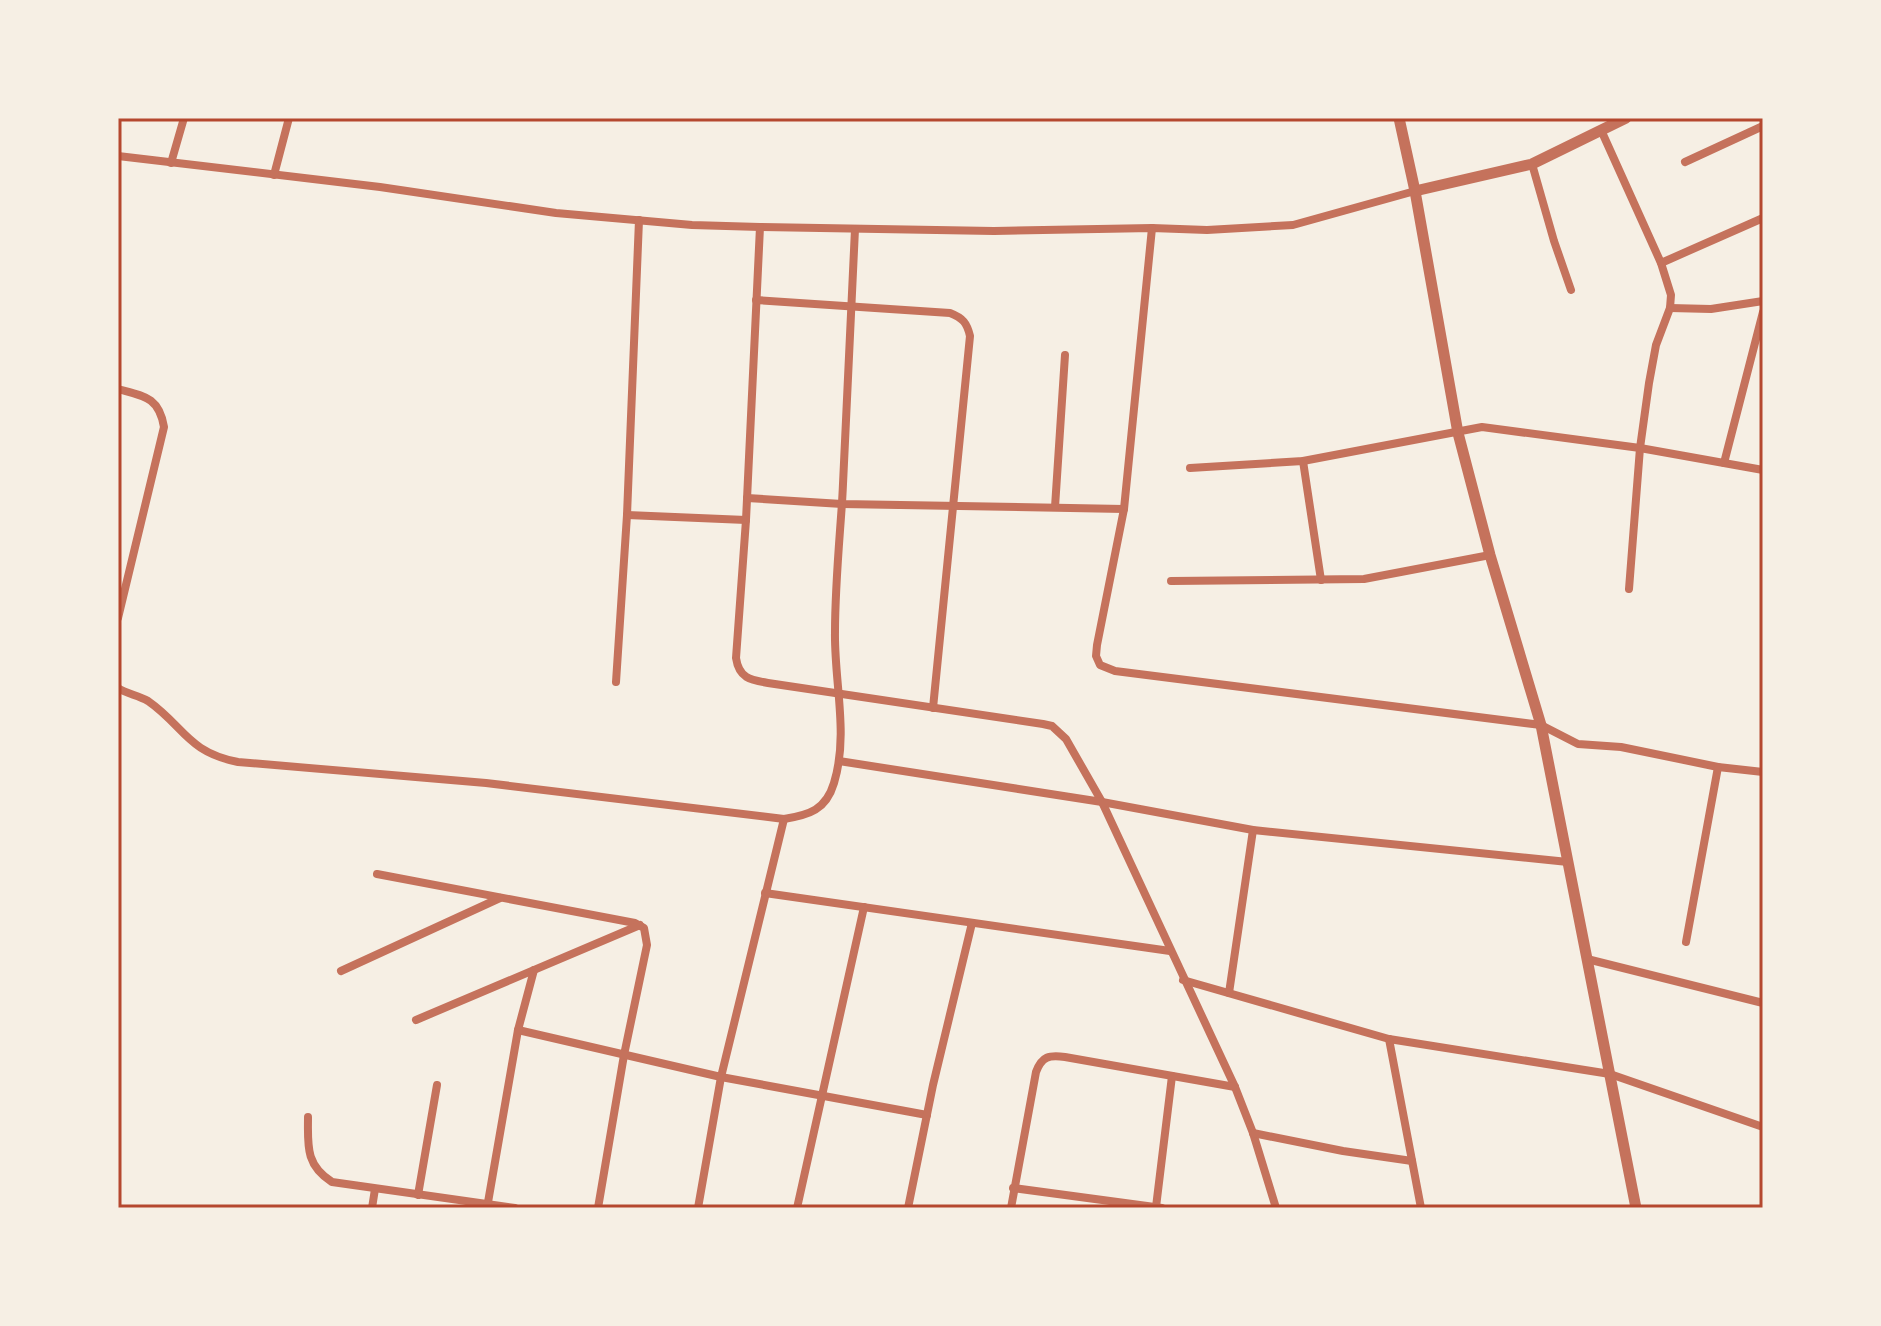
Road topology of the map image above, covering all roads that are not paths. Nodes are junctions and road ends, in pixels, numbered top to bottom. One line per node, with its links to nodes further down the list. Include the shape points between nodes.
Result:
1 (184, 118): 9 (street)
2 (289, 118): 11 (street)
3 (1399, 118): 12 (street)
4 (1626, 118): 6 (street)
5 (1763, 126): 8 (street)
6 (1601, 130): 10 (street); 18 (street)
7 (118, 156): 9 (street)
8 (1685, 162)
9 (171, 163): 11 (street)
10 (1532, 164): 12 (street); 19 (street)
11 (274, 175): 14 (street)
12 (1415, 191): 16 (street, via 1293,225); 27 (street)
13 (1763, 218): 18 (street)
14 (639, 220): 15 (street); 38 (street)
15 (760, 227): 17 (street); 20 (street)
16 (1152, 228): 17 (street); 37 (street)
17 (855, 229): 22 (street)
18 (1661, 263): 23 (street)
19 (1571, 290)
20 (756, 300): 22 (street); 33 (street)
21 (1763, 301): 23 (street, via 1711,309)
22 (852, 306): 34 (street); 35 (street, via 950,313 968,326)
23 (1670, 308): 28 (street, via 1656,345)
24 (1763, 312): 30 (street)
25 (1065, 355): 36 (street)
26 (118, 389): 44 (street, via 158,405 164,427)
27 (1458, 433): 28 (street, via 1482,427); 29 (street); 40 (street)
28 (1640, 448): 30 (street); 43 (street)
29 (1303, 461): 31 (street); 41 (street)
30 (1724, 463): 32 (street)
31 (1190, 468)
32 (1763, 470)
33 (747, 498): 34 (street); 39 (street)
34 (842, 504): 35 (street); 47 (street, via 835,634)
35 (954, 506): 36 (street); 48 (street)
36 (1055, 507): 37 (street)
37 (1124, 509): 49 (street, via 1097,645 1097,661 1105,668)
38 (627, 515): 39 (street); 45 (street)
39 (746, 520): 47 (street, via 736,658 740,673 753,680)
40 (1490, 555): 41 (street, via 1364,579); 49 (street)
41 (1321, 580): 42 (street)
42 (1171, 581)
43 (1629, 589)
44 (118, 618)
45 (616, 682)
46 (118, 688): 54 (street, via 143,699 198,748 238,762 486,783)
47 (838, 694): 48 (street); 50 (street)
48 (933, 708): 53 (street, via 1052,726 1073,747)
49 (1541, 725): 51 (street, via 1578,744 1621,747); 56 (street)
50 (839, 761): 53 (street); 54 (street, via 826,801 807,815)
51 (1718, 767): 52 (street); 63 (street)
52 (1763, 772)
53 (1102, 802): 55 (street); 64 (street)
54 (784, 819): 58 (street)
55 (1253, 830): 56 (street); 69 (street)
56 (1568, 862): 65 (street)
57 (377, 874): 59 (street)
58 (765, 893): 60 (street); 77 (street)
59 (502, 897): 62 (street); 67 (street)
60 (864, 907): 61 (street); 80 (street)
61 (972, 923): 64 (street); 81 (street)
62 (640, 925): 66 (street); 74 (street, via 647,945)
63 (1686, 942)
64 (1170, 951): 68 (street)
65 (1587, 959): 70 (street); 75 (street)
66 (534, 970): 71 (street); 72 (street)
67 (341, 971)
68 (1183, 980): 69 (street); 79 (street)
69 (1229, 993): 73 (street)
70 (1763, 1003)
71 (416, 1020)
72 (518, 1030): 74 (street); 89 (street)
73 (1389, 1039): 75 (street); 85 (street)
74 (624, 1055): 77 (street); 92 (street)
75 (1610, 1074): 83 (street); 100 (street)
76 (1172, 1076): 79 (street); 86 (street, via 1065,1057 1042,1060); 97 (street)
77 (721, 1077): 80 (street); 93 (street)
78 (437, 1085): 88 (street)
79 (1235, 1087): 84 (street)
80 (822, 1096): 81 (street); 94 (street)
81 (927, 1115): 95 (street)
82 (308, 1117): 87 (street, via 308,1146 322,1176)
83 (1763, 1127)
84 (1253, 1133): 85 (street); 98 (street)
85 (1412, 1161): 99 (street)
86 (1013, 1188): 96 (street); 97 (street)
87 (375, 1189): 88 (street); 90 (street)
88 (418, 1195): 89 (street)
89 (487, 1206): 91 (street)
90 (372, 1208)
91 (515, 1208)
92 (598, 1208)
93 (698, 1208)
94 (797, 1208)
95 (908, 1208)
96 (1011, 1208)
97 (1159, 1208)
98 (1276, 1208)
99 (1421, 1208)
100 (1636, 1208)

